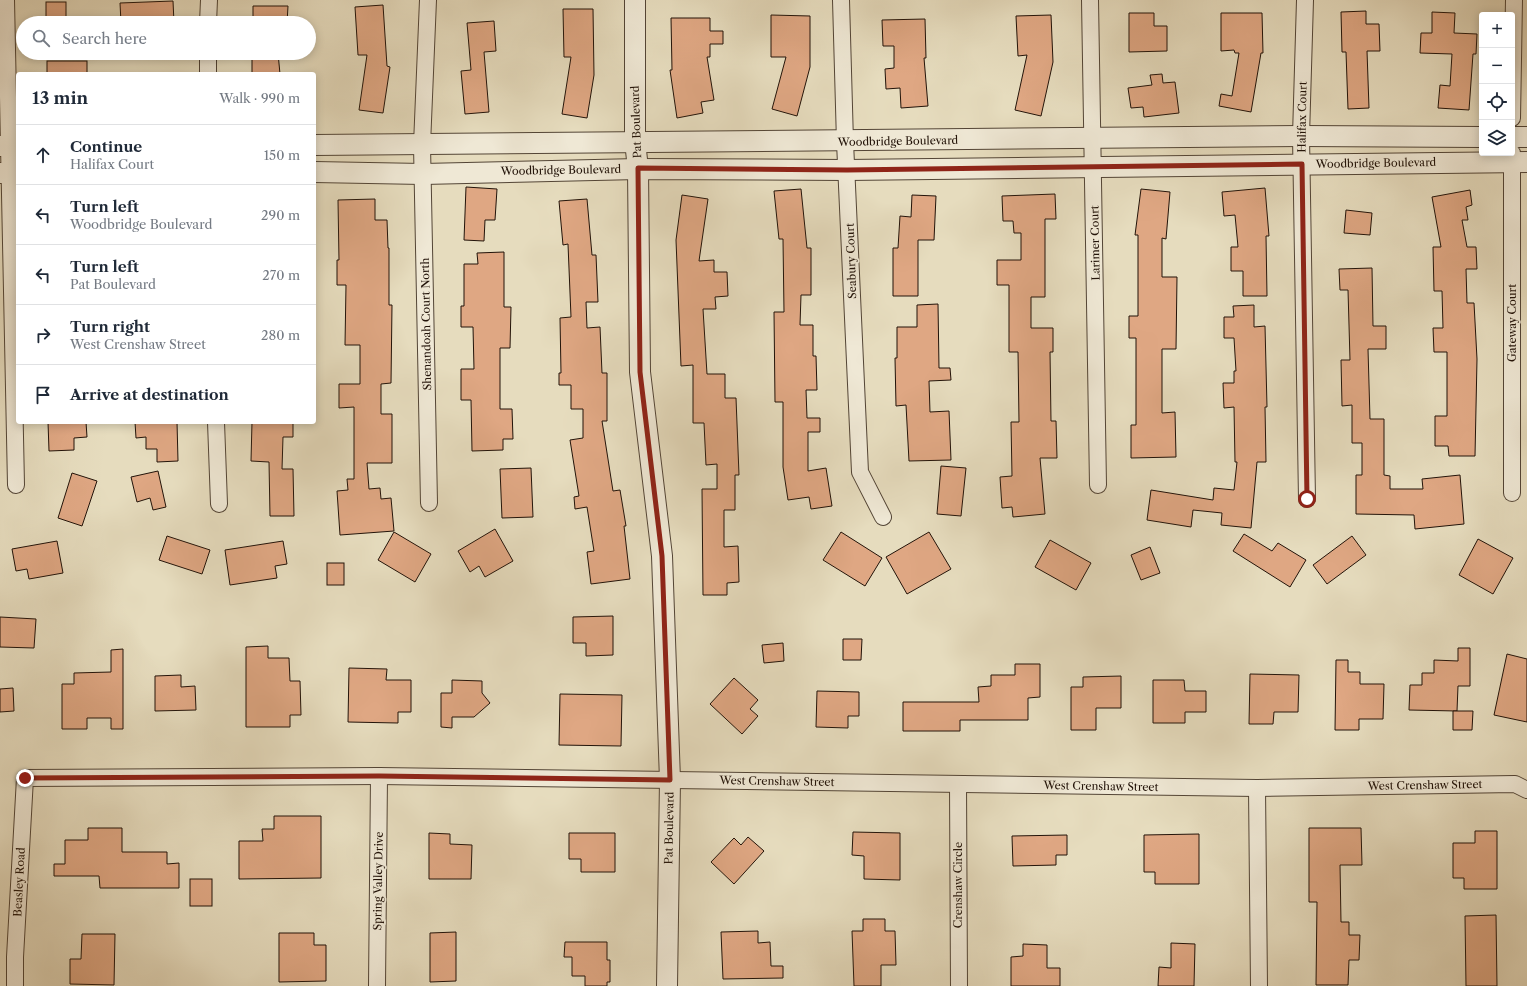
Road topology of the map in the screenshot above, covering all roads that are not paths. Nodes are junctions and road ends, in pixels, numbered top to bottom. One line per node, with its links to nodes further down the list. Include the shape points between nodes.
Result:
1 (6, 0): 22 (street)
2 (209, 0): 9 (street)
3 (428, 0): 21 (street, Shenandoah Court North)
4 (635, 0): 18 (street, Pat Boulevard)
5 (841, 0): 19 (street, Seabury Court)
6 (1090, 0): 17 (street, Larimer Court)
7 (1305, 0): 13 (street, Halifax Court)
8 (1514, 0): 12 (street)
9 (208, 16)
10 (208, 60): 11 (street)
11 (208, 72)
12 (1513, 84)
13 (1301, 136): 14 (street, Woodbridge Boulevard); 17 (street, Woodbridge Boulevard); 24 (street, Halifax Court)
14 (1479, 137)
15 (1515, 137): 16 (street)
16 (1527, 137)
17 (1092, 139): 19 (street, Woodbridge Boulevard); 25 (street, Larimer Court)
18 (635, 142): 19 (street, Woodbridge Boulevard); 21 (street, Woodbridge Boulevard); 26 (street, Pat Boulevard)
19 (845, 142): 27 (street, Seabury Court)
20 (316, 145): 21 (street, Woodbridge Boulevard)
21 (422, 145): 30 (street, Shenandoah Court North)
22 (9, 146): 29 (street)
23 (1517, 159): 24 (street, Woodbridge Boulevard); 34 (street, Gateway Court)
24 (1302, 164): 25 (street, Woodbridge Boulevard); 35 (street, Halifax Court)
25 (1093, 167): 27 (street, Woodbridge Boulevard); 33 (street, Larimer Court)
26 (638, 168): 27 (street, Woodbridge Boulevard); 30 (street, Woodbridge Boulevard); 41 (street, Pat Boulevard, via 640,372 662,556)
27 (847, 170): 38 (street, Seabury Court, via 860,472)
28 (316, 172): 30 (street, Woodbridge Boulevard)
29 (9, 173): 32 (street)
30 (423, 174): 36 (street, Shenandoah Court North)
31 (216, 424): 37 (street)
32 (16, 485)
33 (1098, 485)
34 (1512, 493)
35 (1307, 499)
36 (429, 503)
37 (218, 504)
38 (883, 517)
39 (379, 776): 40 (street, West Crenshaw Street); 41 (street, West Crenshaw Street); 47 (street, Spring Valley Drive)
40 (25, 778): 45 (street, Beasley Road)
41 (670, 780): 42 (street, West Crenshaw Street); 48 (street, Pat Boulevard)
42 (958, 784): 43 (street, West Crenshaw Street); 49 (street, Crenshaw Circle)
43 (1257, 788): 44 (street, West Crenshaw Street, via 1515,784); 50 (street)
44 (1527, 790)
45 (7, 958): 46 (street, Beasley Road)
46 (15, 986)
47 (377, 986)
48 (667, 986)
49 (959, 986)
50 (1259, 986)

